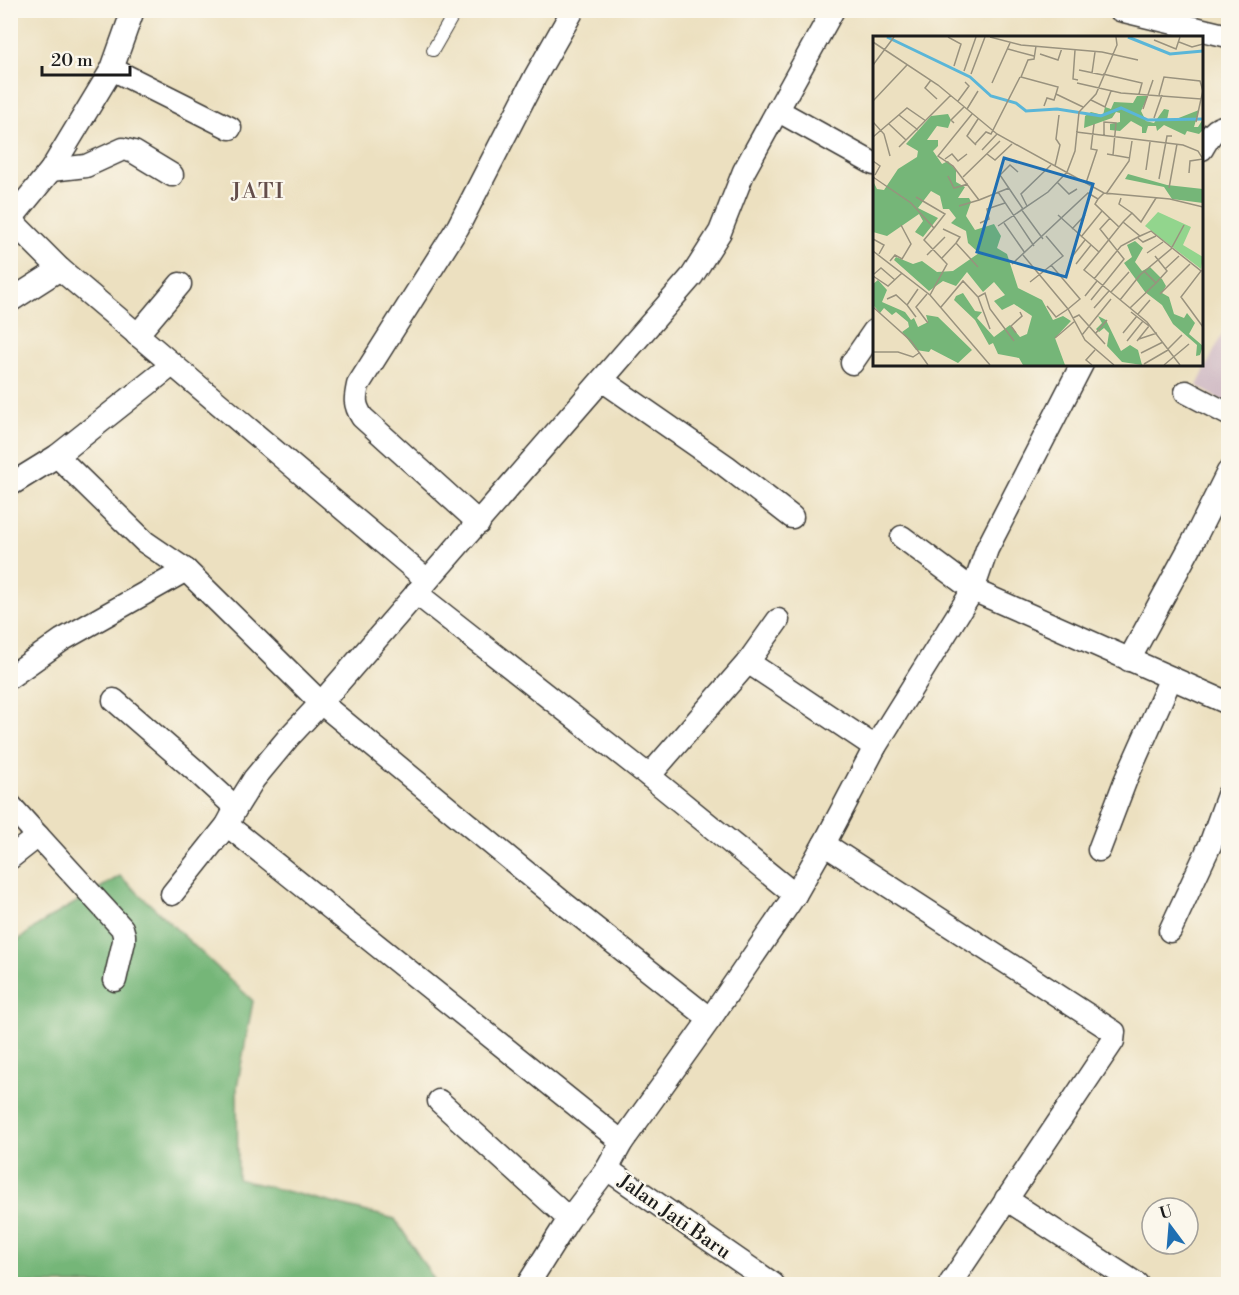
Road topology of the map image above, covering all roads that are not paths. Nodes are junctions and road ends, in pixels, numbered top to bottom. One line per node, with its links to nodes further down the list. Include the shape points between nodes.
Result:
1 (133, 10): 9 (street)
2 (456, 10): 8 (lane)
3 (573, 10): 32 (street, via 458,226 358,385 355,399 362,417)
4 (833, 10): 10 (street)
5 (1120, 10): 6 (street)
6 (1143, 13): 7 (street)
7 (1228, 36)
8 (434, 50)
9 (112, 69): 12 (street); 15 (street)
10 (777, 110): 14 (street); 25 (street, via 744,171 720,232 692,276)
11 (1228, 126): 13 (street, via 1211,134)
12 (230, 128)
13 (1203, 147)
14 (873, 163)
15 (51, 170): 16 (street, via 86,166 123,149); 17 (street, via 14,218 17,226)
16 (172, 175)
17 (60, 269): 19 (street); 21 (street)
18 (180, 284): 21 (street)
19 (10, 302)
20 (873, 332): 22 (street)
21 (137, 335): 23 (street)
22 (852, 363)
23 (172, 365): 28 (street); 35 (street)
24 (1081, 366): 36 (street, via 987,549)
25 (602, 380): 31 (street); 32 (street)
26 (1186, 392): 27 (street)
27 (1228, 414)
28 (57, 456): 30 (street); 34 (street, via 145,542)
29 (1228, 472): 38 (street)
30 (10, 485)
31 (792, 517)
32 (479, 523): 35 (street)
33 (902, 537): 36 (street)
34 (186, 570): 40 (street, via 62,640); 43 (street)
35 (421, 586): 43 (street); 46 (street)
36 (973, 590): 38 (street); 45 (street)
37 (778, 620): 39 (street)
38 (1129, 660): 41 (street)
39 (748, 662): 45 (street); 46 (street)
40 (10, 677)
41 (1171, 678): 44 (street); 52 (street)
42 (114, 700): 49 (street, via 197,772)
43 (321, 703): 49 (street, via 254,779); 58 (street)
44 (1228, 703)
45 (875, 747): 51 (street)
46 (649, 776): 55 (street)
47 (1228, 795): 56 (street, via 1210,845)
48 (10, 805): 50 (street)
49 (231, 816): 54 (street); 60 (street)
50 (38, 836): 53 (street); 57 (street, via 122,928 124,941)
51 (824, 844): 55 (street); 62 (street, via 1114,1032 1113,1041)
52 (1099, 850)
53 (10, 858)
54 (172, 894)
55 (795, 895): 58 (street)
56 (1170, 931)
57 (115, 980)
58 (710, 1019): 60 (street)
59 (439, 1101): 63 (street)
60 (622, 1142): 61 (street)
61 (607, 1169): 63 (street); 65 (street, Jalan Jati Baru)
62 (1006, 1199): 66 (street); 67 (street)
63 (569, 1219): 64 (street)
64 (528, 1284)
65 (773, 1284)
66 (950, 1284)
67 (1137, 1284)

